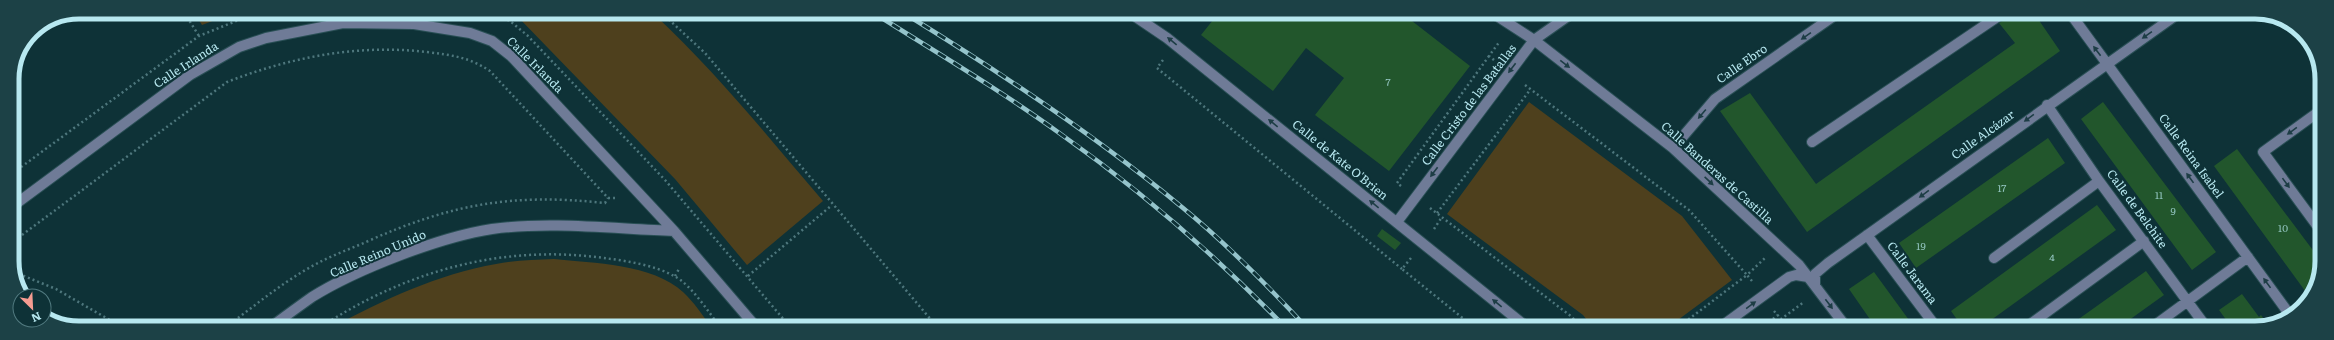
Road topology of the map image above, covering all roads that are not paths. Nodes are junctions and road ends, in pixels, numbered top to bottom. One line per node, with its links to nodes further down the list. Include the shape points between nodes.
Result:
1 (1139, 19): 16 (street, Calle de Kate O'Brien, one-way to 1, via 1167,38)
2 (1502, 19): 8 (street, Calle Banderas de Castilla)
3 (1564, 19): 8 (street, Calle Cristo de las Batallas)
4 (1829, 19): 13 (street, Calle Ebro, one-way to 13, via 1715,99)
5 (1994, 19): 12 (street)
6 (2074, 19): 9 (street, Calle Reina Isabel, one-way to 6)
7 (2170, 19): 9 (street, Calle Alcázar, one-way to 9)
8 (1534, 40): 13 (street, Calle Banderas de Castilla, one-way to 13); 16 (street, Calle Cristo de las Batallas, one-way to 16)
9 (2107, 63): 10 (street, Calle Alcázar); 21 (street, Calle Reina Isabel, one-way to 9)
10 (2047, 105): 14 (street, Calle de Belchite); 19 (street, Calle Alcázar, one-way to 19)
11 (2315, 114): 17 (street, one-way to 17, via 2263,152)
12 (1812, 142)
13 (1673, 148): 23 (street, Calle Banderas de Castilla, one-way to 23)
14 (2099, 181): 20 (street, Calle de Belchite); 22 (street)
15 (19, 202): 18 (street, Calle Irlanda, via 190,75 239,47 266,38 343,23 414,24 470,33 492,41 511,56)
16 (1397, 222): 29 (street, Calle de Kate O'Brien, one-way to 16)
17 (2315, 223)
18 (674, 231): 27 (street, Calle Reino Unido, via 541,226 486,230 404,254 354,276 313,297); 28 (street, Calle Irlanda)
19 (1867, 235): 24 (street, Calle Alcázar, via 1818,270 1814,280); 32 (street, Calle Jarama)
20 (2144, 240): 25 (street, Calle de Belchite); 33 (street)
21 (2248, 257): 25 (street); 26 (street, Calle Reina Isabel, one-way to 21)
22 (1994, 258)
23 (1808, 276): 24 (street, Calle Banderas de Castilla); 30 (street, one-way to 23, via 1789,278 1796,275)
24 (1815, 286): 31 (street, Calle Banderas de Castilla, one-way to 31)
25 (2188, 301): 34 (street); 35 (street, Calle de Belchite)
26 (2287, 311)
27 (280, 321)
28 (751, 321)
29 (1519, 321)
30 (1729, 321)
31 (1842, 321)
32 (1932, 321)
33 (2034, 321)
34 (2161, 321)
35 (2202, 321)

